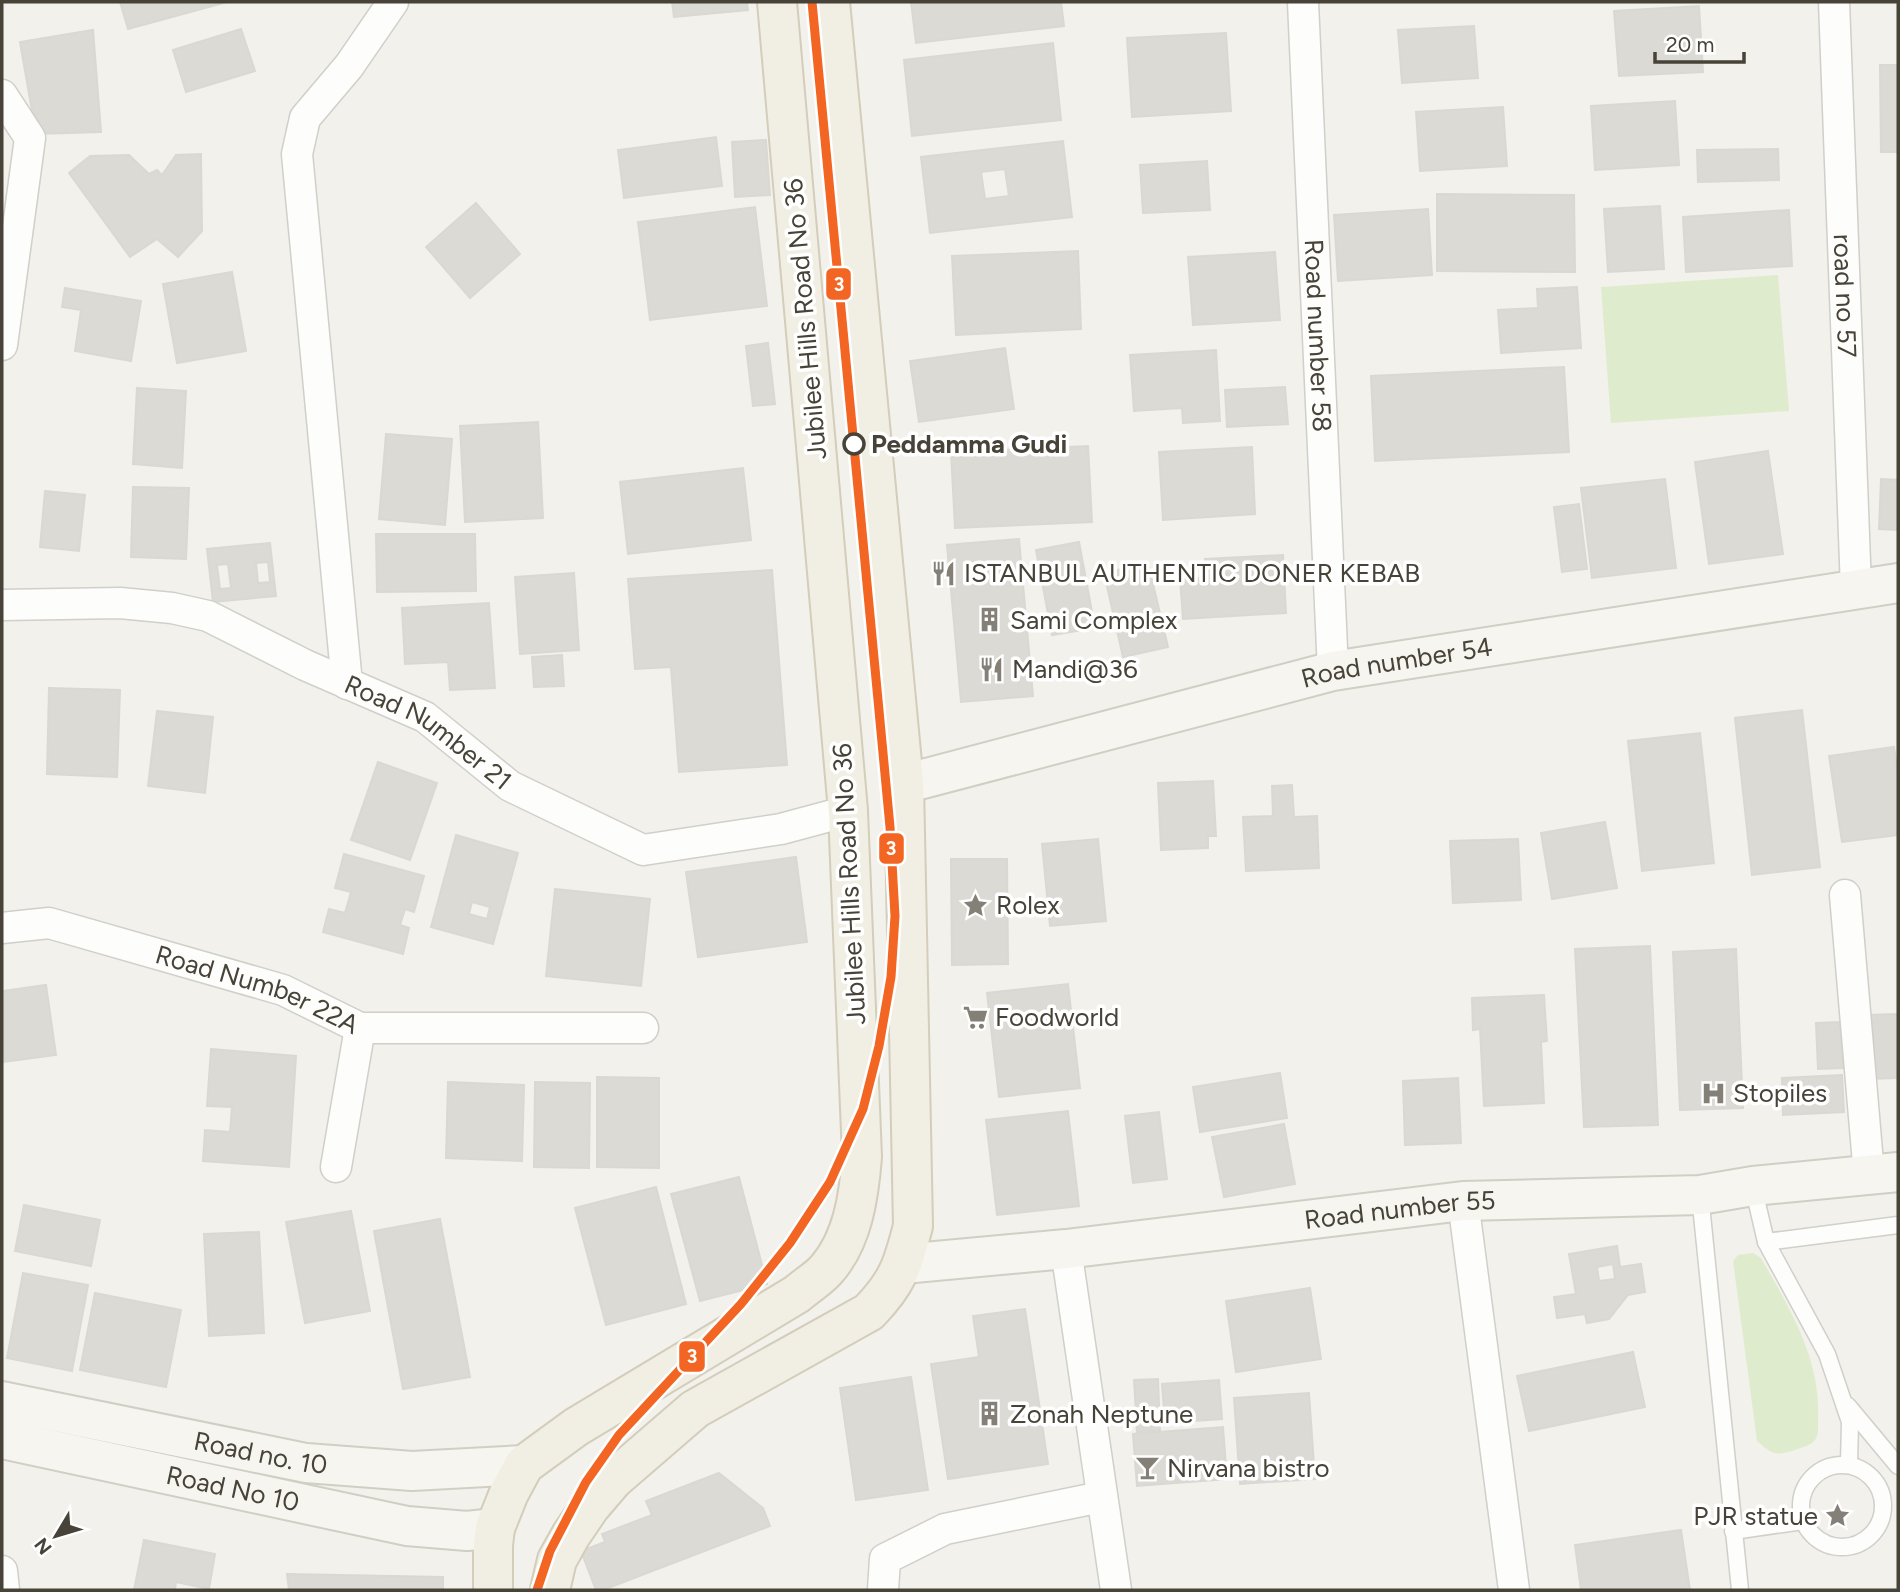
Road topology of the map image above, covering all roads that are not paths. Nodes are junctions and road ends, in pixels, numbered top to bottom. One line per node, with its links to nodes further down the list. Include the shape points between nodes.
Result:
1 (393, 2): 12 (street, via 349,66 305,118 297,154)
2 (777, 2): 14 (main road, Jubilee Hills Road No 36)
3 (830, 2): 13 (main road, Jubilee Hills Road No 36)
4 (1303, 2): 11 (street, Road number 58)
5 (1834, 2): 9 (street, road no 57)
6 (2, 95): 7 (street, via 30,138)
7 (2, 345)
8 (1898, 583): 9 (street, Road number 54)
9 (1856, 589): 11 (street, Road number 54)
10 (2, 605): 12 (street, Road Number 21, via 120,603 172,608 208,617)
11 (1333, 671): 13 (street, Road number 54)
12 (347, 684): 14 (street, Road Number 21, via 425,717 510,786 643,850 781,829)
13 (904, 784): 27 (main road, Jubilee Hills Road No 36, via 913,1226)
14 (848, 811): 32 (main road, Jubilee Hills Road No 36, via 862,1157 846,1239 826,1270 797,1294 576,1427)
15 (1846, 895): 20 (street)
16 (2, 928): 17 (street, Road Number 22A, via 62,926 283,990)
17 (360, 1028): 18 (street, Road Number 22A); 19 (street)
18 (643, 1028)
19 (336, 1167)
20 (1884, 1174): 21 (street, Road number 55)
21 (1753, 1186): 22 (street, Road number 55); 25 (lane)
22 (1700, 1195): 23 (street, Road number 55); 39 (lane)
23 (1462, 1201): 26 (street, Road number 55); 46 (street)
24 (1898, 1225): 25 (lane)
25 (1766, 1242): 29 (lane, via 1827,1354)
26 (1066, 1250): 27 (street, Road number 55); 35 (street)
27 (903, 1265): 43 (main road, Jubilee Hills Road No 36, via 889,1291 869,1312 695,1409 614,1479 571,1535 557,1560)
28 (2, 1402): 34 (street, Road no. 10, via 306,1463)
29 (1844, 1402): 31 (lane, via 1850,1422); 33 (lane)
30 (2, 1439): 37 (street, Road No 10)
31 (1849, 1464): 36 (lane, via 1827,1467 1809,1479 1800,1499); 36 (lane, via 1869,1473 1881,1491 1884,1512 1875,1532 1858,1546 1836,1548 1816,1539)
32 (524, 1465): 34 (street, Road no. 10); 38 (main road, Jubilee Hills Road No 36)
33 (1898, 1466)
34 (412, 1471): 37 (street, via 426,1485 430,1498 427,1510)
35 (1101, 1497): 44 (street, via 944,1530 885,1559); 45 (street)
36 (1803, 1521): 39 (lane)
37 (407, 1526): 38 (street, Road No 10)
38 (481, 1530): 42 (main road, Jubilee Hills Road No 36, via 493,1545)
39 (1733, 1531): 47 (lane)
40 (2, 1571): 41 (street)
41 (4, 1590)
42 (494, 1590)
43 (550, 1590)
44 (883, 1590)
45 (1116, 1590)
46 (1514, 1590)
47 (1740, 1590)

